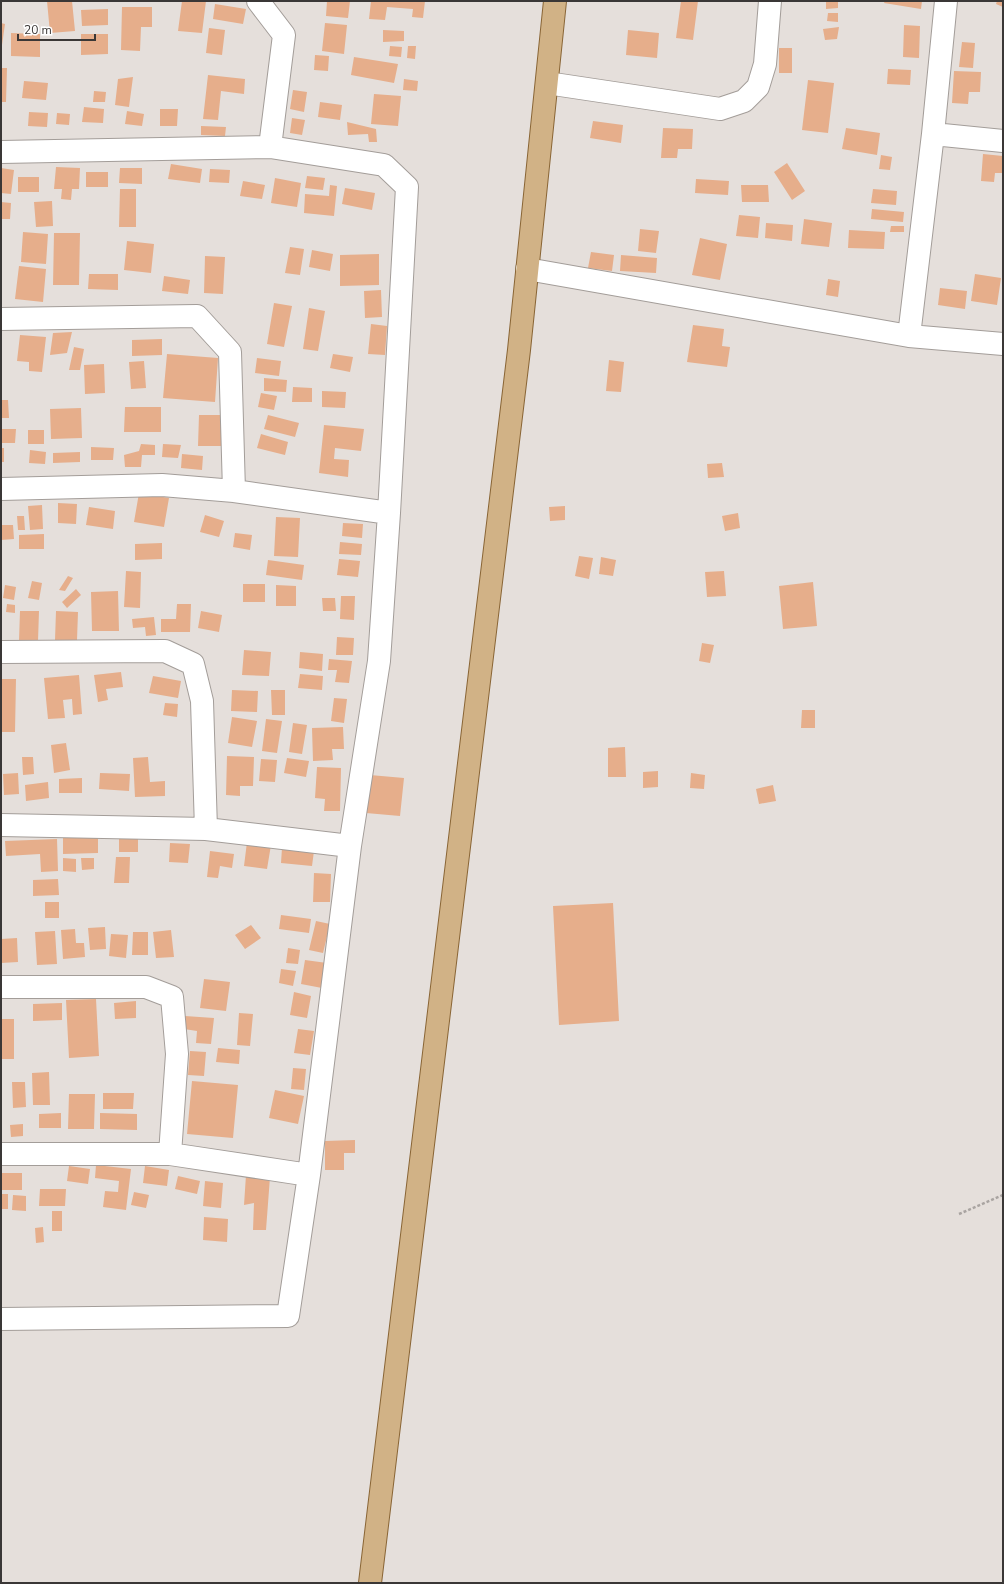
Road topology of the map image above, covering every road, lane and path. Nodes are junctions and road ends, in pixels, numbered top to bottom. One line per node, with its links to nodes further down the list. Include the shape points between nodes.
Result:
1 (258, 1): 8 (street, via 284,35)
2 (555, 1): 5 (main road)
3 (770, 1): 5 (street, via 765,64 758,87 744,101 720,109)
4 (946, 1): 6 (street)
5 (547, 83): 10 (main road)
6 (933, 134): 7 (street); 12 (street)
7 (1003, 141)
8 (270, 147): 9 (street); 16 (street, via 384,165 407,187)
9 (1, 152)
10 (527, 269): 12 (street); 28 (main road)
11 (1, 319): 15 (street, via 197,316 230,352)
12 (909, 336): 13 (street)
13 (1003, 344)
14 (1, 489): 15 (street, via 162,485)
15 (234, 491): 16 (street)
16 (389, 513): 20 (street, via 379,661)
17 (1, 652): 19 (street, via 165,651 193,664 202,701)
18 (1, 825): 19 (street)
19 (206, 829): 20 (street)
20 (350, 846): 24 (street)
21 (1, 987): 23 (street, via 146,986 172,997 177,1054)
22 (1, 1154): 23 (street)
23 (170, 1154): 24 (street)
24 (309, 1175): 27 (street, via 288,1316)
25 (1003, 1195): 26 (path)
26 (959, 1214)
27 (1, 1319)
28 (370, 1583)

